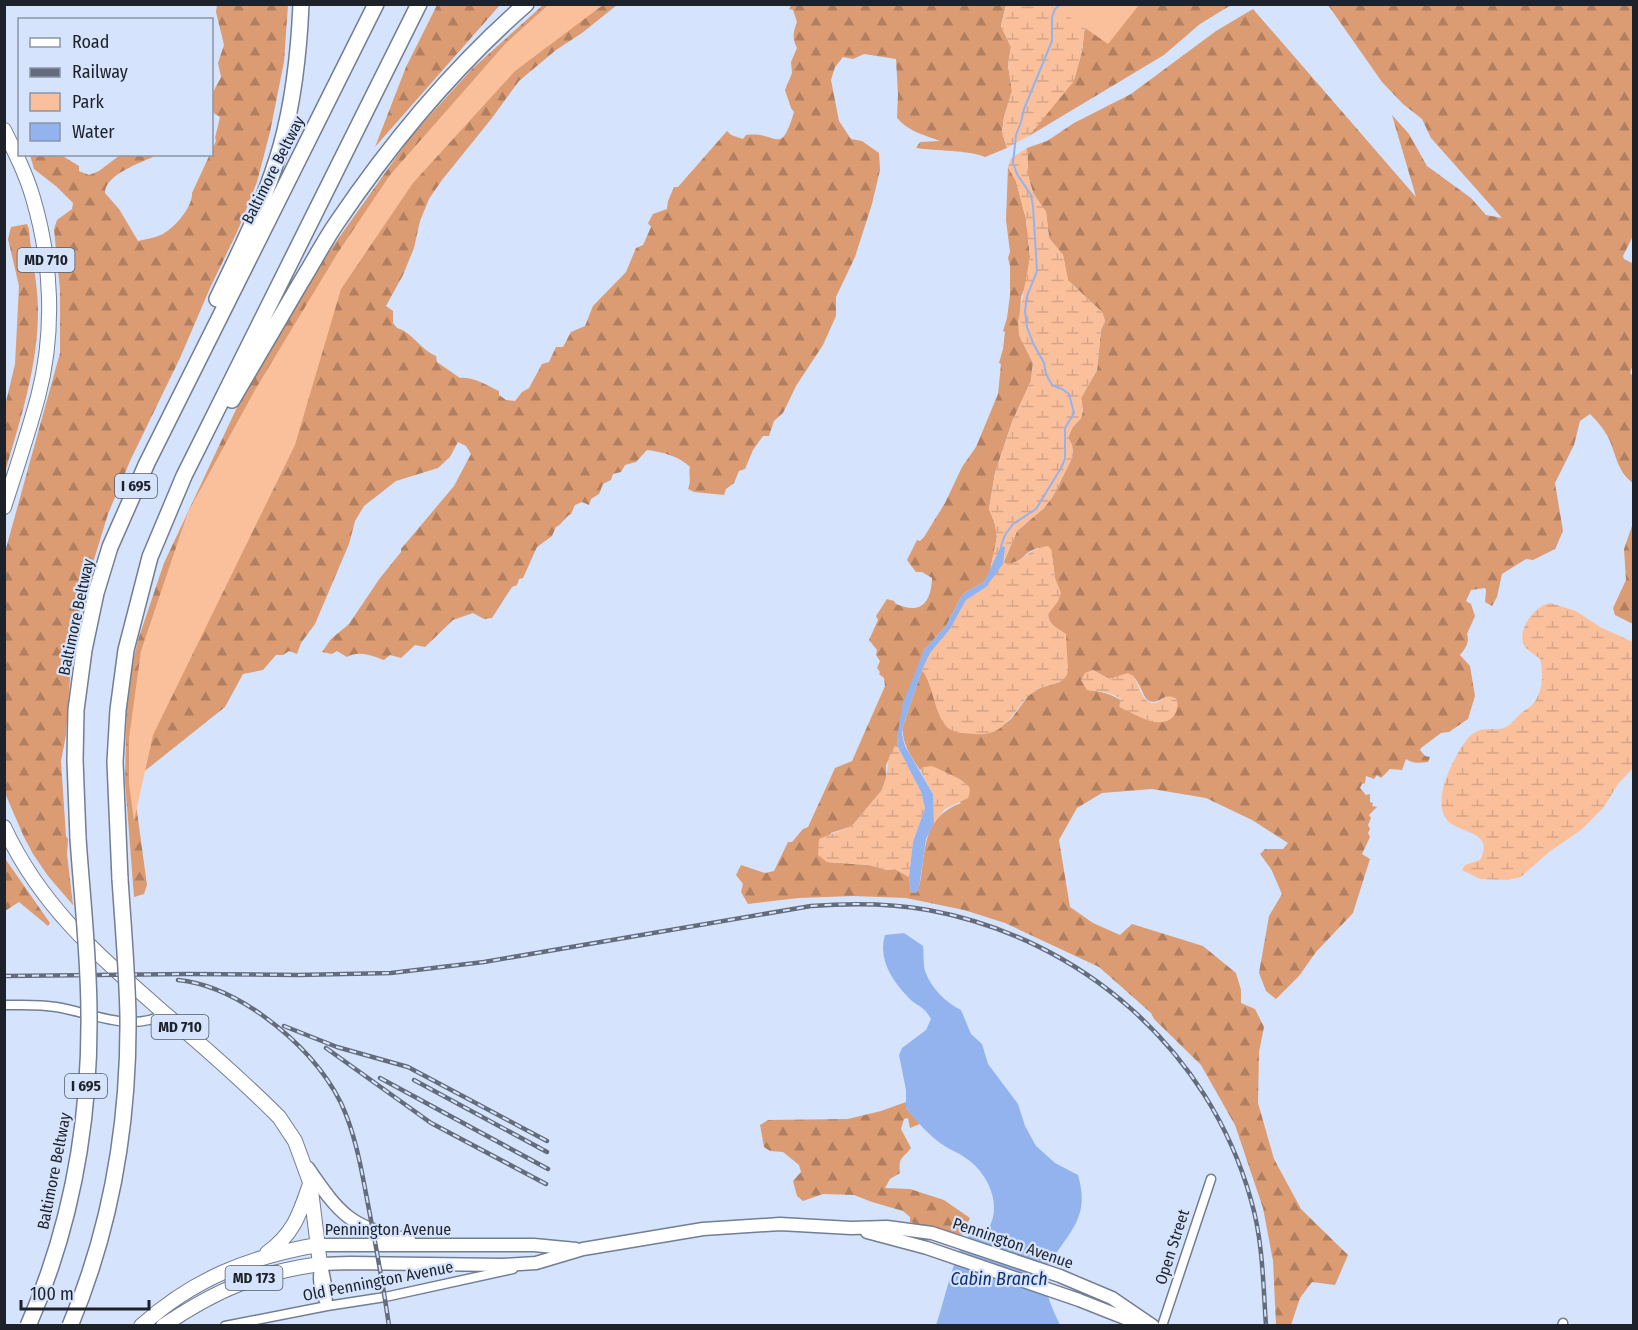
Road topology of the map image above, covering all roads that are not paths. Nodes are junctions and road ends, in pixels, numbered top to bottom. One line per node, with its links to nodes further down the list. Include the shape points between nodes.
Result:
1 (301, 4): 7 (highway, via 290,108 268,185 143,461)
2 (375, 4): 7 (highway, Baltimore Beltway / I 695, via 147,463)
3 (419, 4): 8 (highway, I 695, via 206,431)
4 (526, 4): 8 (highway, via 482,45 404,131 335,226 218,425)
5 (4, 130): 6 (main road, MD 710, via 38,217 50,308 38,396)
6 (4, 507)
7 (110, 547): 23 (highway, Baltimore Beltway / I 695, bridge, via 84,650 76,710 78,838 89,1015 84,1117 68,1210)
8 (150, 557): 24 (highway, I 695, bridge, via 126,650 115,762 128,1016 123,1120 105,1219)
9 (4, 827): 11 (main road, MD 710, via 52,906 88,945)
10 (4, 1005): 11 (street, via 57,1007 133,1023 145,1023)
11 (165, 1014): 12 (main road, MD 710, via 279,1117)
12 (303, 1161): 14 (main road, MD 710); 17 (main road, via 350,1220 389,1236)
13 (1211, 1179): 30 (street, Open Street)
14 (310, 1182): 16 (main road, MD 710); 19 (main road, via 288,1234)
15 (851, 1228): 18 (main road, Pennington Avenue / MD 173, via 747,1225); 28 (main road, Pennington Avenue / MD 173, via 918,1245); 29 (main road, Pennington Avenue / MD 173, via 910,1229 955,1240 1112,1298)
16 (317, 1245): 17 (main road, Pennington Avenue / MD 173); 19 (main road, Pennington Avenue / MD 173); 21 (main road, MD 710)
17 (433, 1245): 18 (main road, Pennington Avenue / MD 173)
18 (584, 1249): 20 (main road, Pennington Avenue / MD 173)
19 (260, 1258): 25 (main road, Pennington Avenue / MD 173, via 206,1278)
20 (536, 1263): 21 (main road, Pennington Avenue / MD 173); 22 (street, Old Pennington Avenue)
21 (320, 1266): 22 (street, via 320,1296); 26 (main road, Pennington Avenue / MD 173, via 265,1274 238,1284)
22 (327, 1306): 27 (street, Old Pennington Avenue)
23 (28, 1326)
24 (70, 1326)
25 (141, 1326)
26 (163, 1326)
27 (225, 1326)
28 (1145, 1326)
29 (1154, 1326)
30 (1162, 1326)

